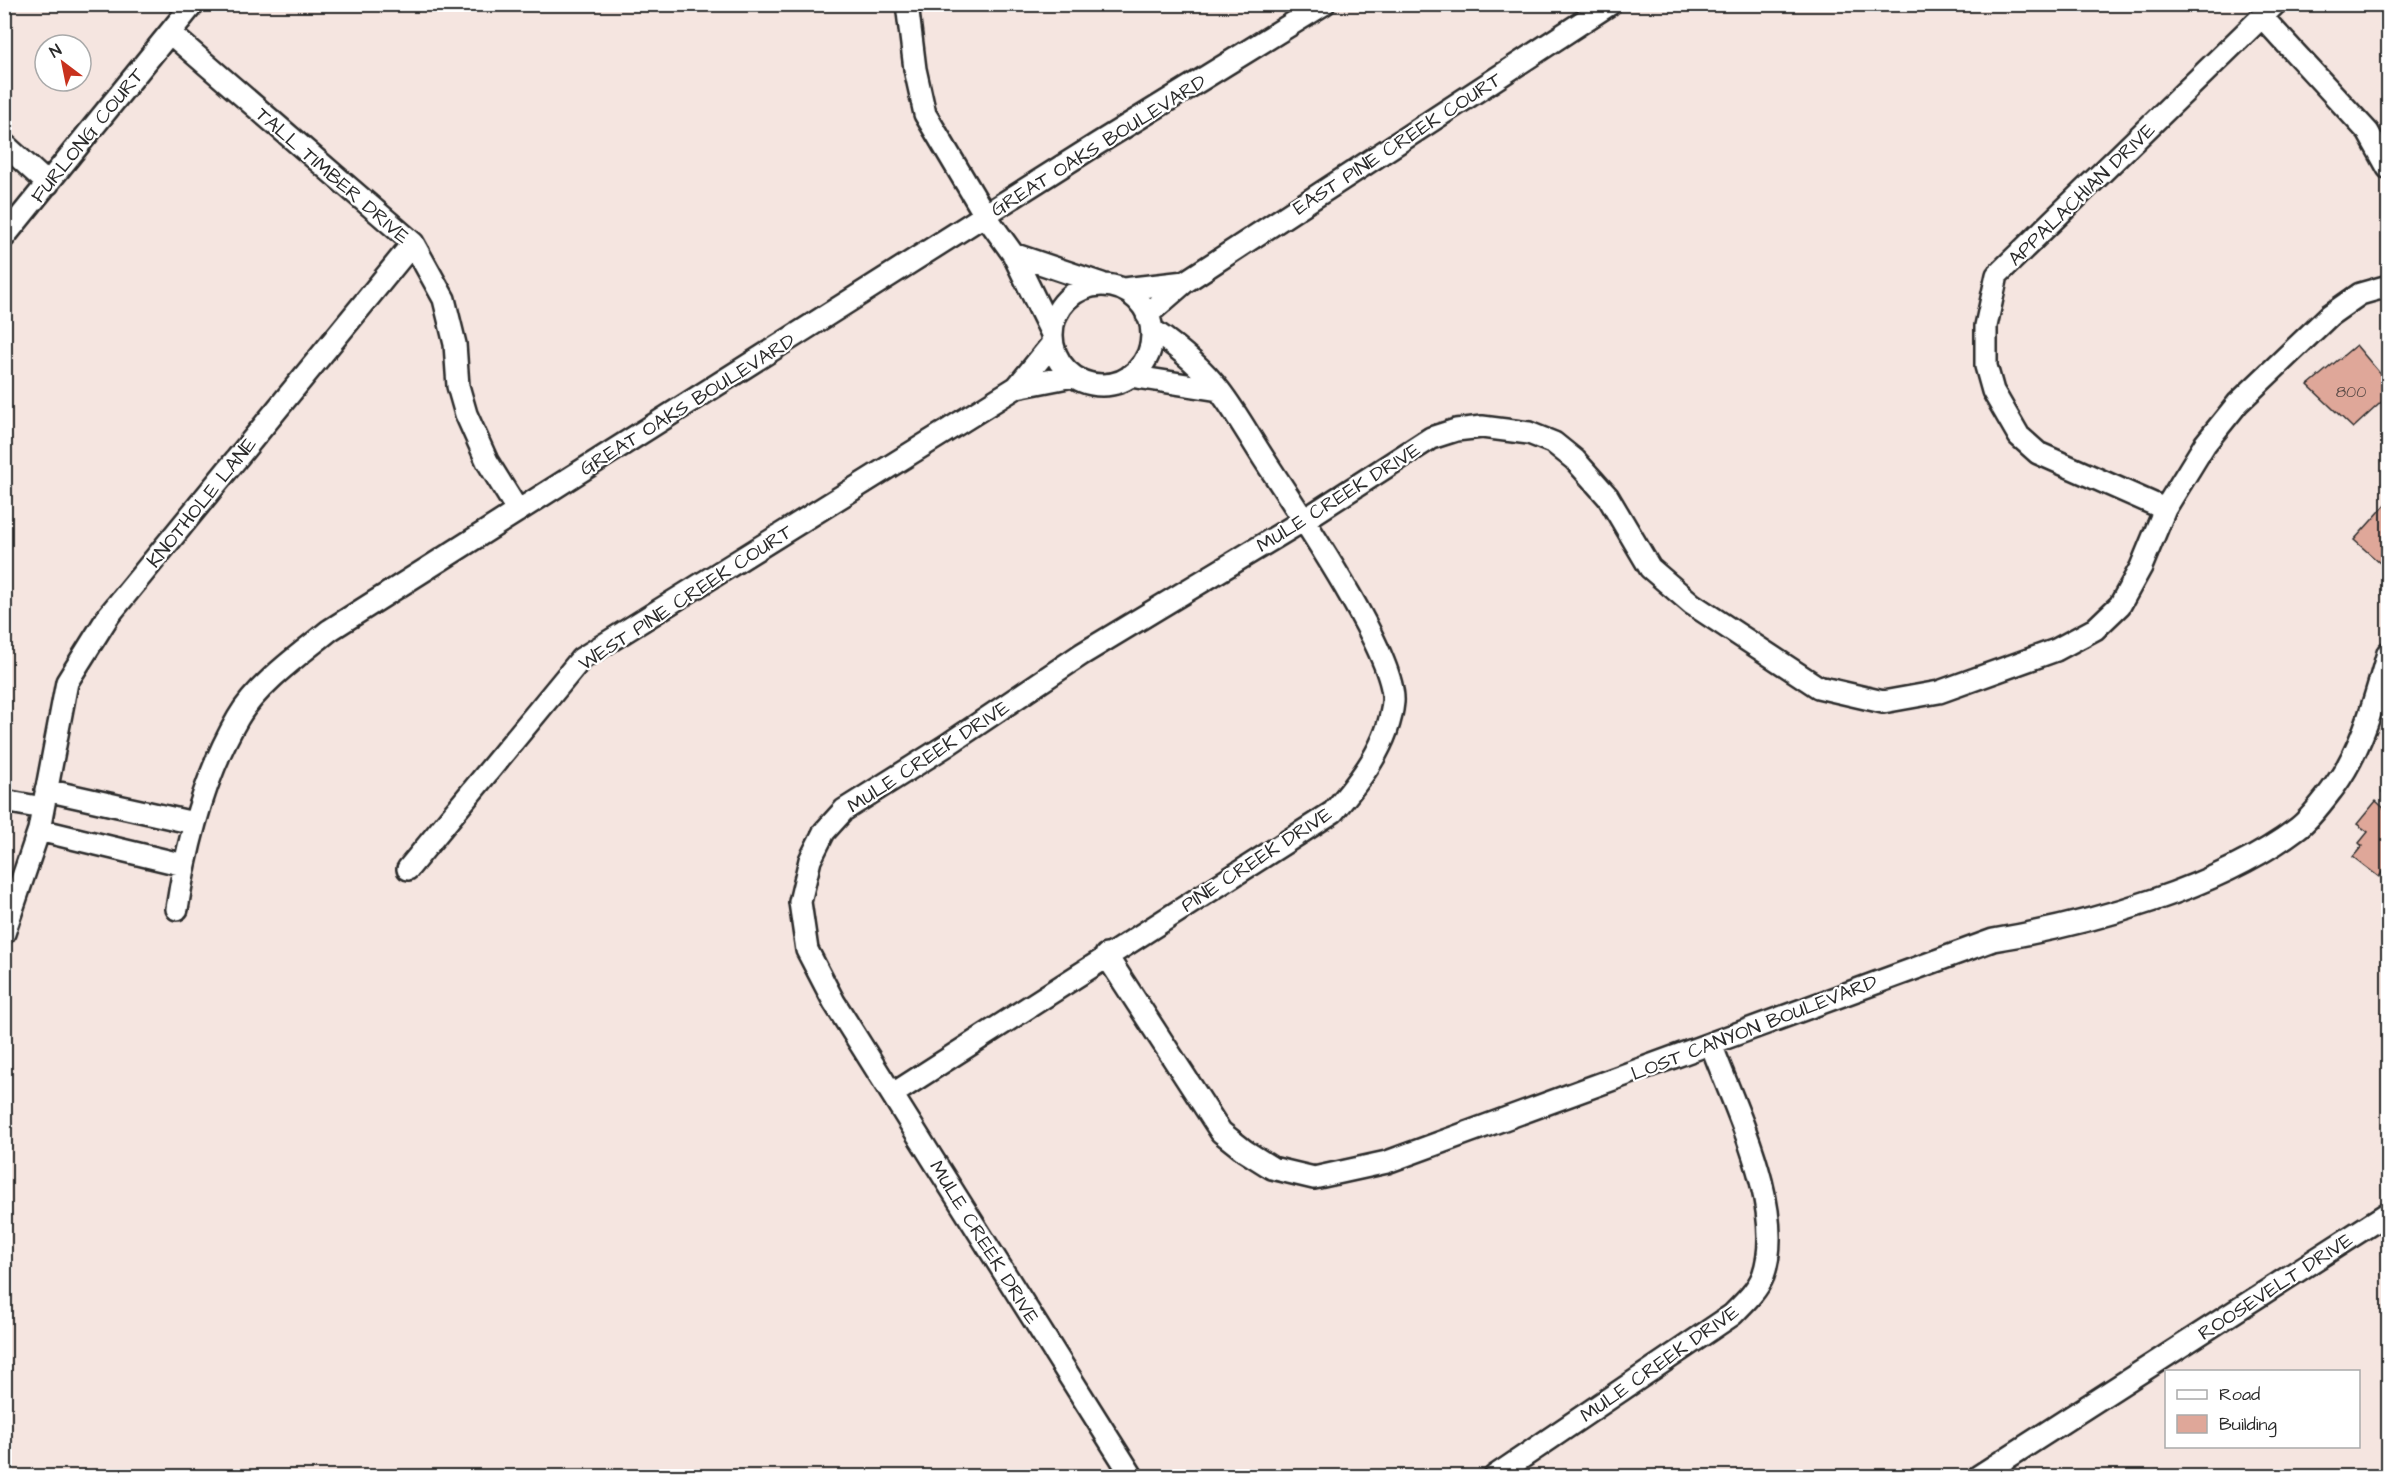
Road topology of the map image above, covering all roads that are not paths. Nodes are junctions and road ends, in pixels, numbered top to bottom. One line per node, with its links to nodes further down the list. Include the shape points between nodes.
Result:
1 (193, 4): 6 (street, FURLONG COURT)
2 (907, 4): 10 (street, via 925,114)
3 (1324, 4): 10 (street, GREAT OAKS BOULEVARD)
4 (1610, 4): 14 (street, EAST PINE CREEK COURT)
5 (2269, 11): 8 (street, via 2368,132); 24 (street, APPALACHIAN DRIVE, via 1997,275 1986,326 1986,366 1993,391 2019,436 2038,453)
6 (170, 33): 9 (street, FURLONG COURT); 12 (street, TALL TIMBER DRIVE)
7 (4, 144): 9 (street)
8 (2388, 168)
9 (48, 184): 11 (street, FURLONG COURT)
10 (985, 215): 13 (street); 25 (street, GREAT OAKS BOULEVARD)
11 (4, 237)
12 (413, 243): 25 (street, TALL TIMBER DRIVE, via 444,299 466,414 487,461); 28 (street, KNOTHOLE LANE, via 109,615 68,682)
13 (1013, 254): 15 (street); 19 (street)
14 (1185, 282): 17 (street, EAST PINE CREEK COURT); 18 (street, EAST PINE CREEK COURT)
15 (1102, 284): 17 (street); 19 (street, via 1087,286 1067,298 1054,317)
16 (2388, 286): 24 (street, MULE CREEK DRIVE, via 2360,294 2330,315 2238,403 2205,444)
17 (1124, 290): 18 (street, via 1136,297)
18 (1150, 322): 21 (street, via 1149,352 1142,366); 23 (street, PINE CREEK DRIVE)
19 (1052, 338): 20 (street, via 1063,367); 22 (street, WEST PINE CREEK COURT)
20 (1073, 376): 21 (street, via 1101,385); 22 (street, WEST PINE CREEK COURT)
21 (1130, 376): 23 (street)
22 (1017, 387): 33 (street, WEST PINE CREEK COURT, via 581,659)
23 (1219, 390): 26 (street, PINE CREEK DRIVE)
24 (2165, 509): 26 (street, MULE CREEK DRIVE, via 2141,567 2120,604 2095,629 2056,650 1939,692 1882,702 1818,687 1692,604 1650,568 1608,497 1575,460 1554,443 1529,433 1482,427 1431,438)
25 (518, 511): 30 (street, GREAT OAKS BOULEVARD, via 330,630 282,667 239,717)
26 (1304, 520): 36 (street, PINE CREEK DRIVE, via 1373,637 1385,666 1393,700 1387,730 1355,787 1333,812); 38 (street, MULE CREEK DRIVE, via 1082,654 844,810 824,832 810,860 800,902 807,950 834,1002)
27 (2388, 653): 37 (street, LOST CANYON BOULEVARD, via 2368,725 2335,785 2300,827 2250,858 2174,892 2050,930 1993,940)
28 (45, 799): 29 (street); 30 (street); 31 (street, KNOTHOLE LANE)
29 (4, 801)
30 (194, 823): 32 (street, GREAT OAKS BOULEVARD)
31 (39, 830): 32 (street); 35 (street, KNOTHOLE LANE)
32 (184, 865): 34 (street, GREAT OAKS BOULEVARD)
33 (408, 869)
34 (177, 909)
35 (4, 933)
36 (1106, 955): 37 (street, LOST CANYON BOULEVARD, via 1221,1132 1272,1168 1314,1178 1388,1162); 38 (street, PINE CREEK DRIVE)
37 (1711, 1044): 41 (street, MULE CREEK DRIVE, via 1761,1180 1771,1232 1763,1276 1732,1315)
38 (892, 1094): 40 (street, MULE CREEK DRIVE)
39 (2388, 1213): 42 (street, ROOSEVELT DRIVE)
40 (1132, 1476)
41 (1495, 1476)
42 (1979, 1476)

